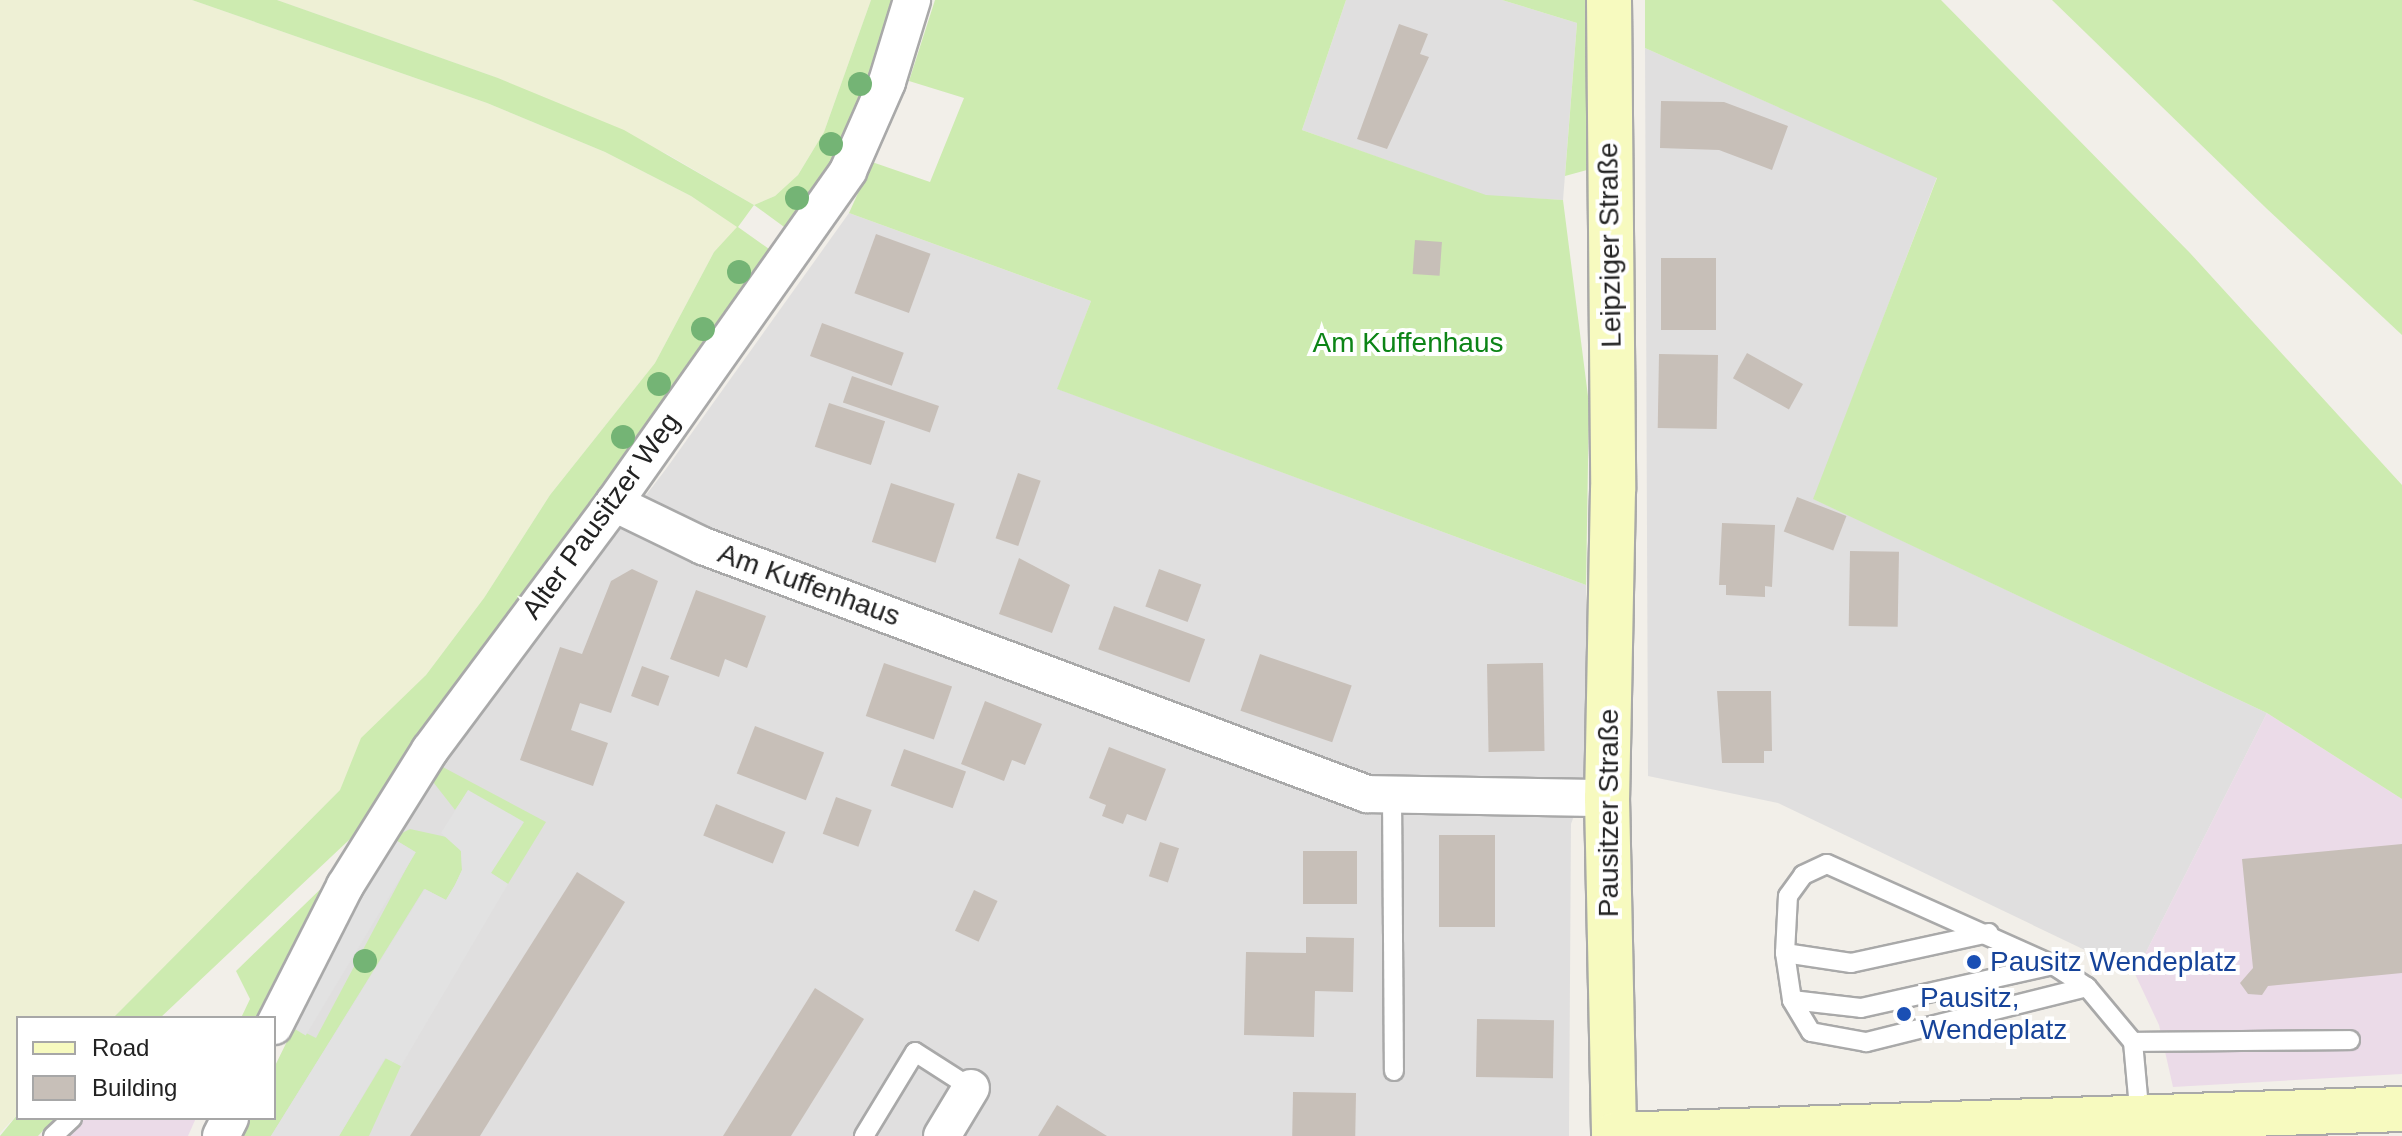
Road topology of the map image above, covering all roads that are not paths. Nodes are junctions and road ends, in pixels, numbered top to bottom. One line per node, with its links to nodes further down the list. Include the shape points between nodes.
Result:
1 (912, 0): 4 (street, Alter Pausitzer Weg, via 887,82 848,171)
2 (1609, 0): 3 (street, Leipziger Straße)
3 (1613, 490): 6 (street, Pausitzer Straße)
4 (614, 503): 5 (street, Am Kuffenhaus, via 748,562 1367,794); 12 (street, Alter Pausitzer Weg, via 415,773 345,886)
5 (1392, 794): 6 (street, Am Kuffenhaus); 15 (lane)
6 (1607, 798): 24 (street, Pausitzer Straße)
7 (1989, 933): 8 (lane, via 1851,963); 8 (lane, via 1827,864 1803,875 1788,896); 9 (lane)
8 (1785, 953): 11 (lane)
9 (2053, 965): 10 (lane); 11 (lane, via 1861,1008)
10 (2087, 987): 11 (lane, via 1866,1042 1811,1032); 14 (lane)
11 (1792, 1000)
12 (276, 1022)
13 (2350, 1040): 14 (lane)
14 (2133, 1042): 19 (lane)
15 (1394, 1071)
16 (971, 1088): 22 (lane, via 915,1052); 23 (street)
17 (2402, 1109): 19 (street)
18 (70, 1120): 21 (lane)
19 (2140, 1122): 20 (street)
20 (1966, 1131): 24 (street)
21 (53, 1136)
22 (864, 1136)
23 (942, 1136)
24 (1614, 1136)

